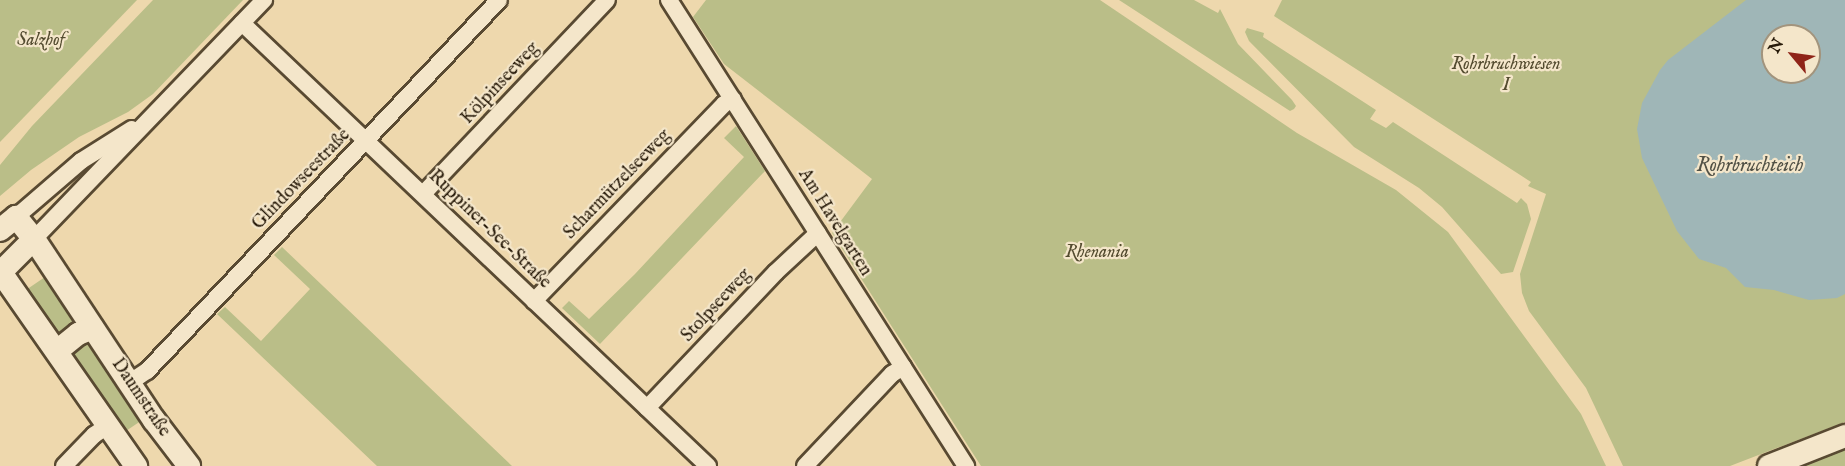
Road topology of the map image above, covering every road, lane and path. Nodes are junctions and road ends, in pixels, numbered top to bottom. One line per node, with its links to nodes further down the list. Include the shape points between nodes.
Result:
1 (264, 0): 5 (street)
2 (499, 0): 8 (street, Glindowseestraße)
3 (607, 0): 9 (street, Kölpinseeweg)
4 (669, 0): 6 (street, Am Havelgarten)
5 (242, 23): 7 (street); 8 (street, Ruppiner-See-Straße)
6 (733, 99): 11 (street, Am Havelgarten); 14 (street, Scharmützelseeweg, via 708,120)
7 (154, 115): 10 (street, via 81,161); 12 (street)
8 (366, 141): 9 (street, Ruppiner-See-Straße); 18 (street, Glindowseestraße, via 147,371)
9 (423, 194): 14 (street, Ruppiner-See-Straße)
10 (8, 224): 12 (main road, Daumstraße)
11 (818, 233): 17 (street, Am Havelgarten); 19 (street, Stolpseeweg)
12 (34, 239): 13 (main road); 15 (main road, Daumstraße)
13 (0, 272): 16 (main road)
14 (534, 301): 19 (street, Ruppiner-See-Straße)
15 (93, 328): 16 (main road, via 78,334); 18 (main road, Daumstraße)
16 (57, 351): 20 (main road)
17 (903, 367): 26 (street); 27 (street, Am Havelgarten)
18 (129, 383): 24 (main road, Daumstraße)
19 (647, 408): 25 (street, Ruppiner-See-Straße)
20 (109, 425): 22 (street); 23 (main road)
21 (1845, 436): 28 (main road)
22 (64, 466)
23 (136, 466)
24 (189, 466)
25 (708, 466)
26 (805, 466)
27 (966, 466)
28 (1769, 466)

